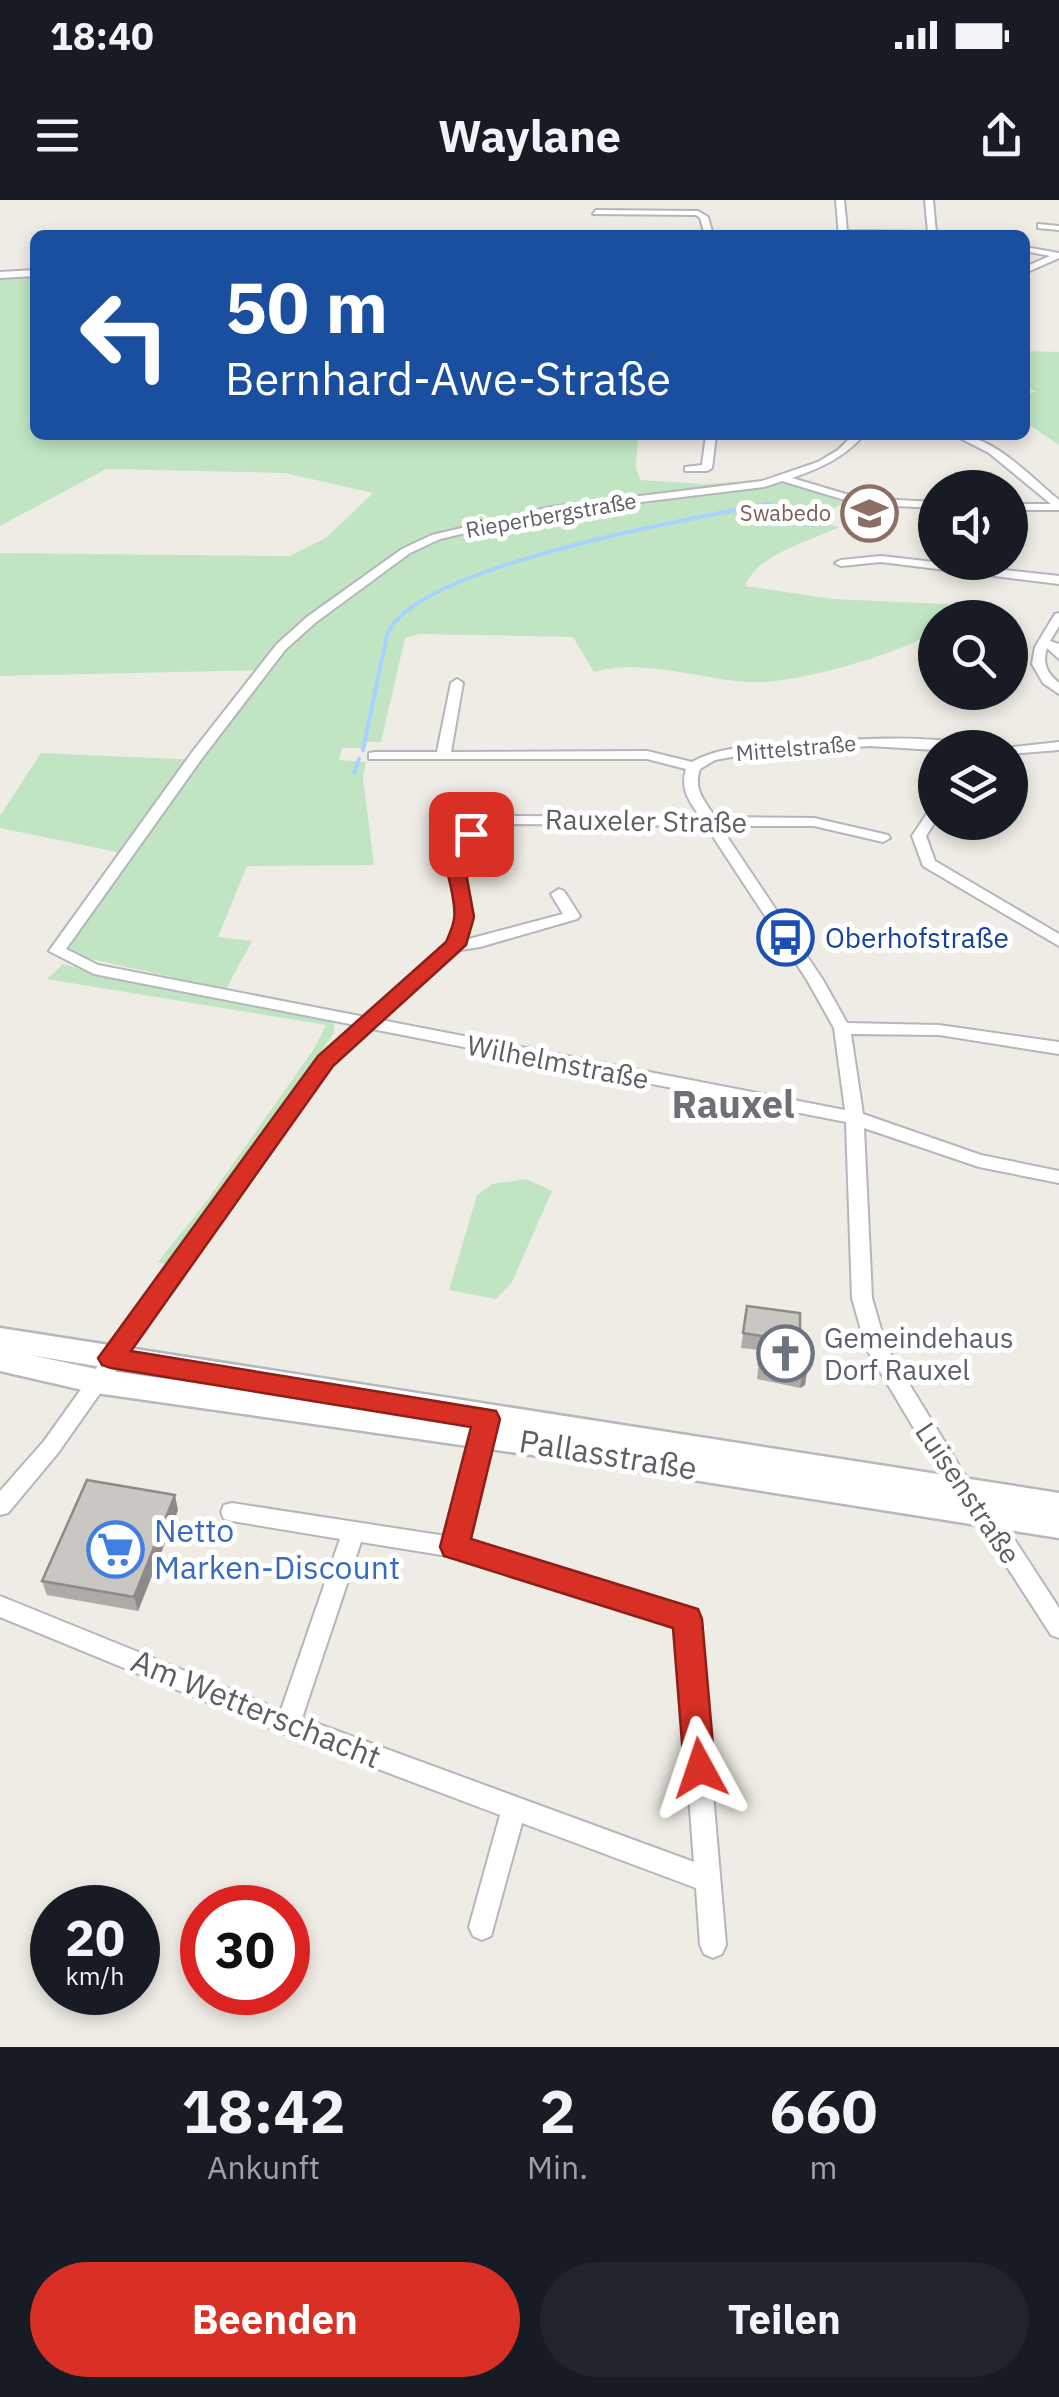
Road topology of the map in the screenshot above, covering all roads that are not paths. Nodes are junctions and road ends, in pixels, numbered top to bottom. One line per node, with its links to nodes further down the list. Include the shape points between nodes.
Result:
1 (840, 200): 7 (street)
2 (928, 200): 8 (street)
3 (596, 212): 6 (street, via 698,213)
4 (1040, 226): 5 (street)
5 (1059, 228)
6 (708, 230)
7 (844, 230)
8 (933, 230)
9 (1030, 251): 10 (street)
10 (1059, 255): 11 (street)
11 (1030, 268)
12 (30, 273): 13 (street)
13 (0, 275)
14 (711, 440): 17 (street, via 707,468)
15 (855, 440): 18 (street, Rieperbergstraße)
16 (970, 440): 20 (street, via 993,451)
17 (689, 469)
18 (791, 481): 19 (street, via 858,501); 41 (street, Rieperbergstraße, via 501,519 406,551 281,648)
19 (918, 504)
20 (1059, 506): 21 (street)
21 (1028, 507)
22 (841, 563): 23 (street, via 881,559)
23 (1059, 580)
24 (1059, 617): 25 (street)
25 (1043, 642): 26 (street); 28 (street, via 1037,668)
26 (1059, 655)
27 (457, 682): 33 (street)
28 (1059, 690)
29 (918, 743): 34 (street, Mittelstraße, via 731,753)
30 (1059, 746): 31 (street)
31 (1028, 749)
32 (374, 756): 33 (street)
33 (443, 756): 34 (street, via 647,756)
34 (694, 767): 35 (street, via 692,792)
35 (711, 822): 36 (street, Rauxeler Straße, via 814,822); 40 (street, Rauxeler Straße, via 490,824 456,847 464,917); 43 (street)
36 (883, 838)
37 (920, 840): 39 (street, via 928,863)
38 (559, 894): 40 (street, via 572,916)
39 (1059, 941)
40 (456, 945): 42 (street)
41 (57, 950): 42 (street, Wilhelmstraße, via 94,969)
42 (364, 1024): 45 (street, Wilhelmstraße); 49 (street, via 325,1061)
43 (842, 1028): 44 (street, via 939,1030); 45 (street)
44 (1059, 1048)
45 (855, 1118): 46 (street, Wilhelmstraße, via 978,1161); 51 (street, Luisenstraße, via 867,1323 892,1377)
46 (1059, 1176)
47 (0, 1339): 49 (main road)
48 (0, 1360): 49 (main road)
49 (104, 1369): 50 (main road, Pallasstraße); 52 (street, via 51,1448)
50 (484, 1428): 51 (main road, Pallasstraße); 57 (street)
51 (972, 1502): 53 (main road, Pallasstraße); 55 (main road, Pallasstraße); 59 (street, Luisenstraße)
52 (0, 1506)
53 (1059, 1506)
54 (232, 1512): 56 (street)
55 (1059, 1525)
56 (354, 1531): 57 (street); 60 (street)
57 (454, 1547): 62 (street, via 687,1619)
58 (0, 1606): 60 (street, Am Wetterschacht)
59 (1059, 1628)
60 (288, 1724): 61 (street, Am Wetterschacht)
61 (514, 1808): 62 (street, Am Wetterschacht); 63 (street)
62 (709, 1880): 64 (street)
63 (482, 1927)
64 (713, 1945)

